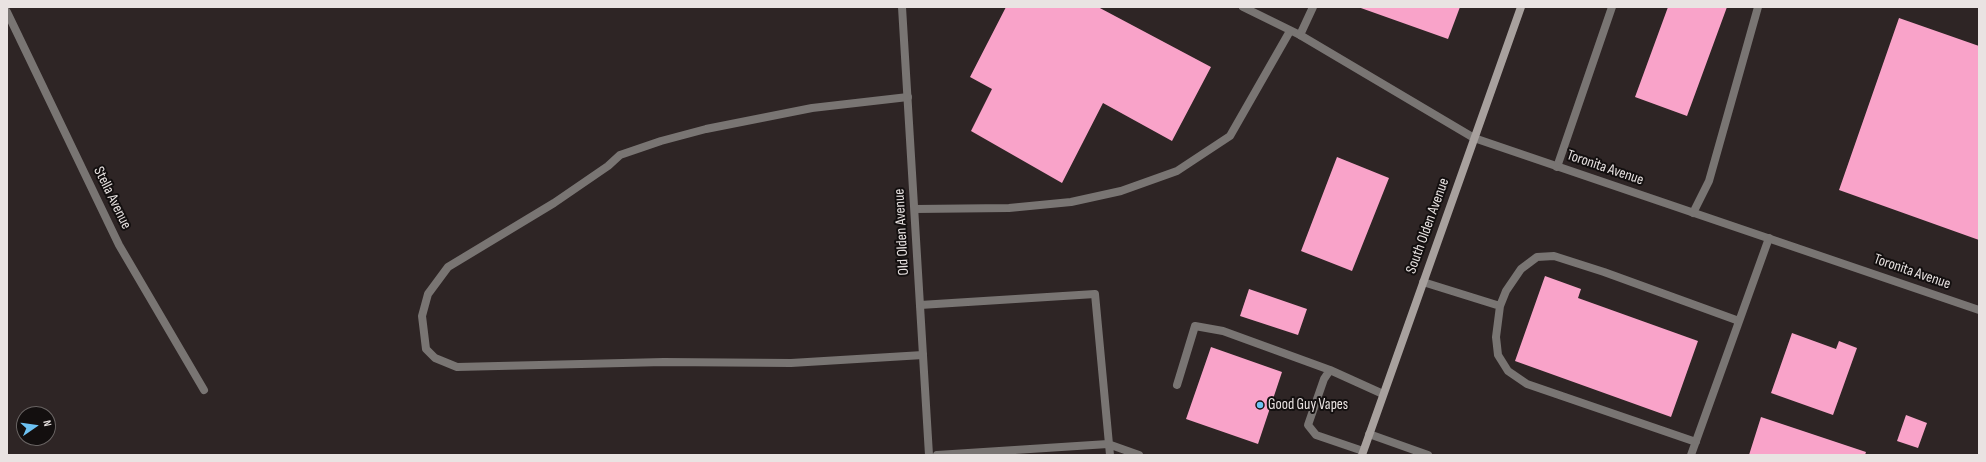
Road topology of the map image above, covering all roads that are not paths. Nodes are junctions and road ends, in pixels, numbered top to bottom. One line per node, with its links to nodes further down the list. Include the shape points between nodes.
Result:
1 (902, 7): 10 (street, Old Olden Avenue)
2 (1243, 7): 8 (street, Toronita Avenue)
3 (1313, 7): 9 (street)
4 (1521, 7): 11 (main road, South Olden Avenue)
5 (1612, 7): 12 (street)
6 (1758, 7): 14 (street, via 1709,181)
7 (7, 12): 24 (street, Stella Avenue, via 119,245)
8 (1290, 31): 9 (street, Toronita Avenue); 13 (street, via 1230,136 1177,171 1121,191 1071,202 1009,208)
9 (1300, 35): 11 (street, Toronita Avenue)
10 (908, 96): 13 (street, Old Olden Avenue); 21 (street, via 812,108 706,129 620,155 554,203 448,267 428,294 422,316 426,349 435,358 457,367 664,362 791,363)
11 (1474, 138): 12 (street, Toronita Avenue); 16 (main road, South Olden Avenue)
12 (1557, 166): 14 (street, Toronita Avenue)
13 (915, 209): 17 (street, Old Olden Avenue)
14 (1693, 213): 15 (street, Toronita Avenue)
15 (1769, 238): 19 (street, Toronita Avenue); 20 (street)
16 (1423, 282): 18 (street); 25 (main road, South Olden Avenue)
17 (920, 305): 21 (street, Old Olden Avenue); 28 (street, via 1095,294)
18 (1500, 306): 20 (street, via 1506,291 1521,269 1537,257 1554,256); 27 (street, via 1496,337 1498,355 1508,371 1528,384)
19 (1979, 310)
20 (1739, 321): 27 (street)
21 (923, 355): 30 (street, Old Olden Avenue)
22 (1330, 370): 23 (street, via 1223,331 1195,326); 25 (street); 29 (street, via 1324,379 1308,425 1316,434)
23 (1177, 385)
24 (204, 390)
25 (1383, 394): 26 (main road, South Olden Avenue)
26 (1369, 434): 29 (main road, South Olden Avenue); 34 (street)
27 (1696, 442): 35 (street)
28 (1108, 444): 31 (street); 32 (street); 33 (street)
29 (1362, 453)
30 (929, 455)
31 (937, 455)
32 (1110, 455)
33 (1139, 455)
34 (1428, 455)
35 (1691, 455)

